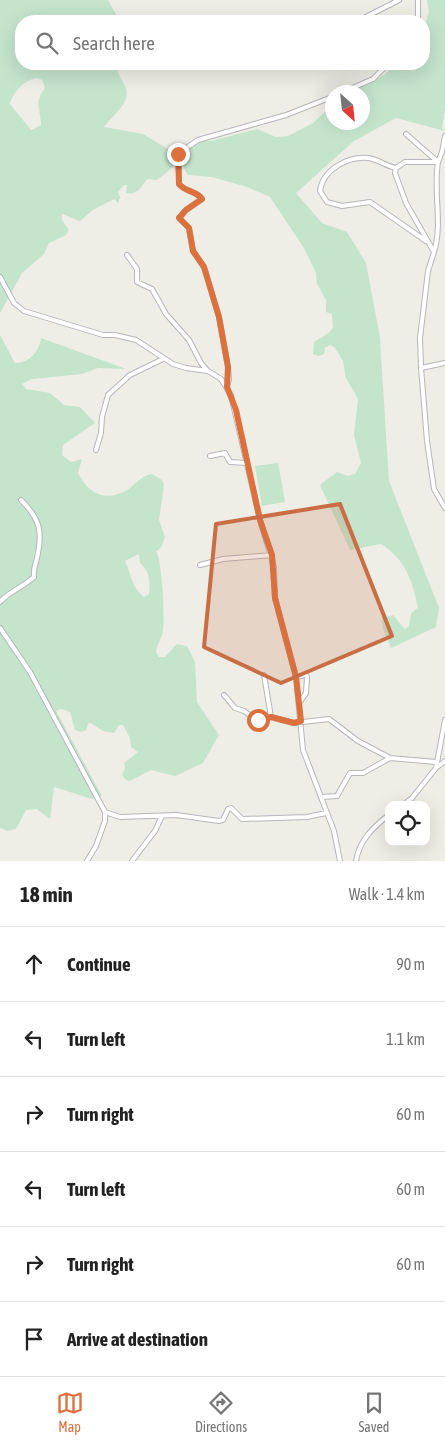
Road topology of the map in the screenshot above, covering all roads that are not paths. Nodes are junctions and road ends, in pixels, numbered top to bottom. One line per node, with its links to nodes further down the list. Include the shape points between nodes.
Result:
1 (399, 0): 3 (street)
2 (418, 0): 4 (street)
3 (370, 15)
4 (418, 15)
5 (382, 70): 6 (street, via 373,79)
6 (359, 85)
7 (325, 100): 20 (street, via 286,115 198,140 179,153 179,184 202,199 179,218 189,228 193,251 204,267 219,317 228,367)
8 (406, 134): 10 (street)
9 (445, 136): 10 (street)
10 (438, 162): 11 (street, via 405,162); 13 (street)
11 (396, 168): 12 (street, via 400,188); 12 (street, via 366,158 338,164 327,174 320,191 327,202 342,206 370,202)
12 (426, 241): 13 (street)
13 (434, 252): 18 (street, via 428,272 420,338)
14 (127, 255): 19 (street, via 137,269 137,282 152,289 170,320 189,340)
15 (0, 277): 16 (street, via 14,303 24,310 103,336 115,335 141,341)
16 (163, 359): 19 (street, via 186,368); 21 (street, via 130,375 108,395)
17 (445, 363): 18 (street)
18 (421, 368): 25 (street, via 434,489)
19 (208, 371): 20 (street)
20 (227, 387): 23 (street, via 236,410)
21 (96, 450)
22 (210, 456): 23 (street, via 226,453 230,462)
23 (247, 463): 26 (street)
24 (21, 500): 28 (street, via 39,523 34,577 8,593)
25 (445, 508)
26 (272, 555): 27 (street, via 223,559); 31 (street, via 275,598)
27 (200, 565)
28 (0, 602)
29 (0, 628): 43 (street, via 30,672)
30 (264, 675): 34 (street)
31 (296, 677): 33 (street); 33 (street, via 308,677 306,693)
32 (224, 696): 34 (street, via 235,708 255,719)
33 (300, 702): 36 (street)
34 (271, 717): 36 (street, via 294,723)
35 (445, 720): 39 (street)
36 (301, 721): 37 (street, via 332,720 358,741); 41 (street, via 303,750)
37 (390, 758): 39 (street); 41 (street, via 363,773 350,773 337,796)
38 (445, 761): 40 (street)
39 (436, 762): 40 (street)
40 (436, 768): 42 (street)
41 (321, 797): 44 (street)
42 (407, 801)
43 (105, 812): 45 (street, via 120,817); 47 (street, via 96,846)
44 (326, 813): 45 (street, via 307,817 242,819 231,808 223,820); 49 (street, via 334,831)
45 (162, 816): 48 (street, via 152,836)
46 (385, 818): 50 (street, via 364,840)
47 (87, 861)
48 (132, 861)
49 (340, 861)
50 (356, 861)

